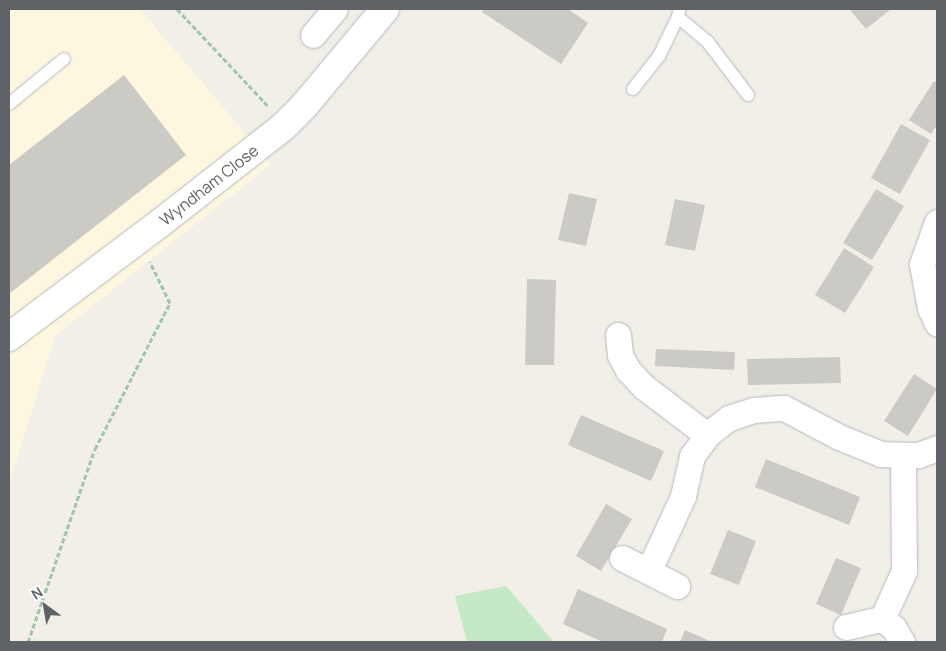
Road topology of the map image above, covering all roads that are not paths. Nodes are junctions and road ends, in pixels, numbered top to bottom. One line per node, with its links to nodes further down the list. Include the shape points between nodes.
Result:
1 (335, 9): 4 (street)
2 (386, 9): 12 (street, Wyndham Close, via 283,127)
3 (679, 13): 6 (lane, via 658,56); 7 (lane, via 707,41)
4 (313, 35)
5 (64, 59): 8 (lane)
6 (633, 89)
7 (748, 95)
8 (9, 104)
9 (937, 222): 10 (street, via 922,264 930,308)
10 (937, 323)
11 (618, 334): 13 (street, via 620,355 628,370 644,387)
12 (9, 337)
13 (707, 435): 15 (street, via 729,418 753,410 784,408 839,437 881,454); 17 (street, via 692,456 683,496)
14 (937, 448): 15 (street, via 918,455)
15 (903, 454): 19 (street, via 904,571)
16 (622, 558): 17 (street)
17 (649, 570): 18 (street)
18 (677, 586)
19 (882, 619): 20 (street); 21 (street, via 894,628)
20 (846, 627)
21 (902, 642)

